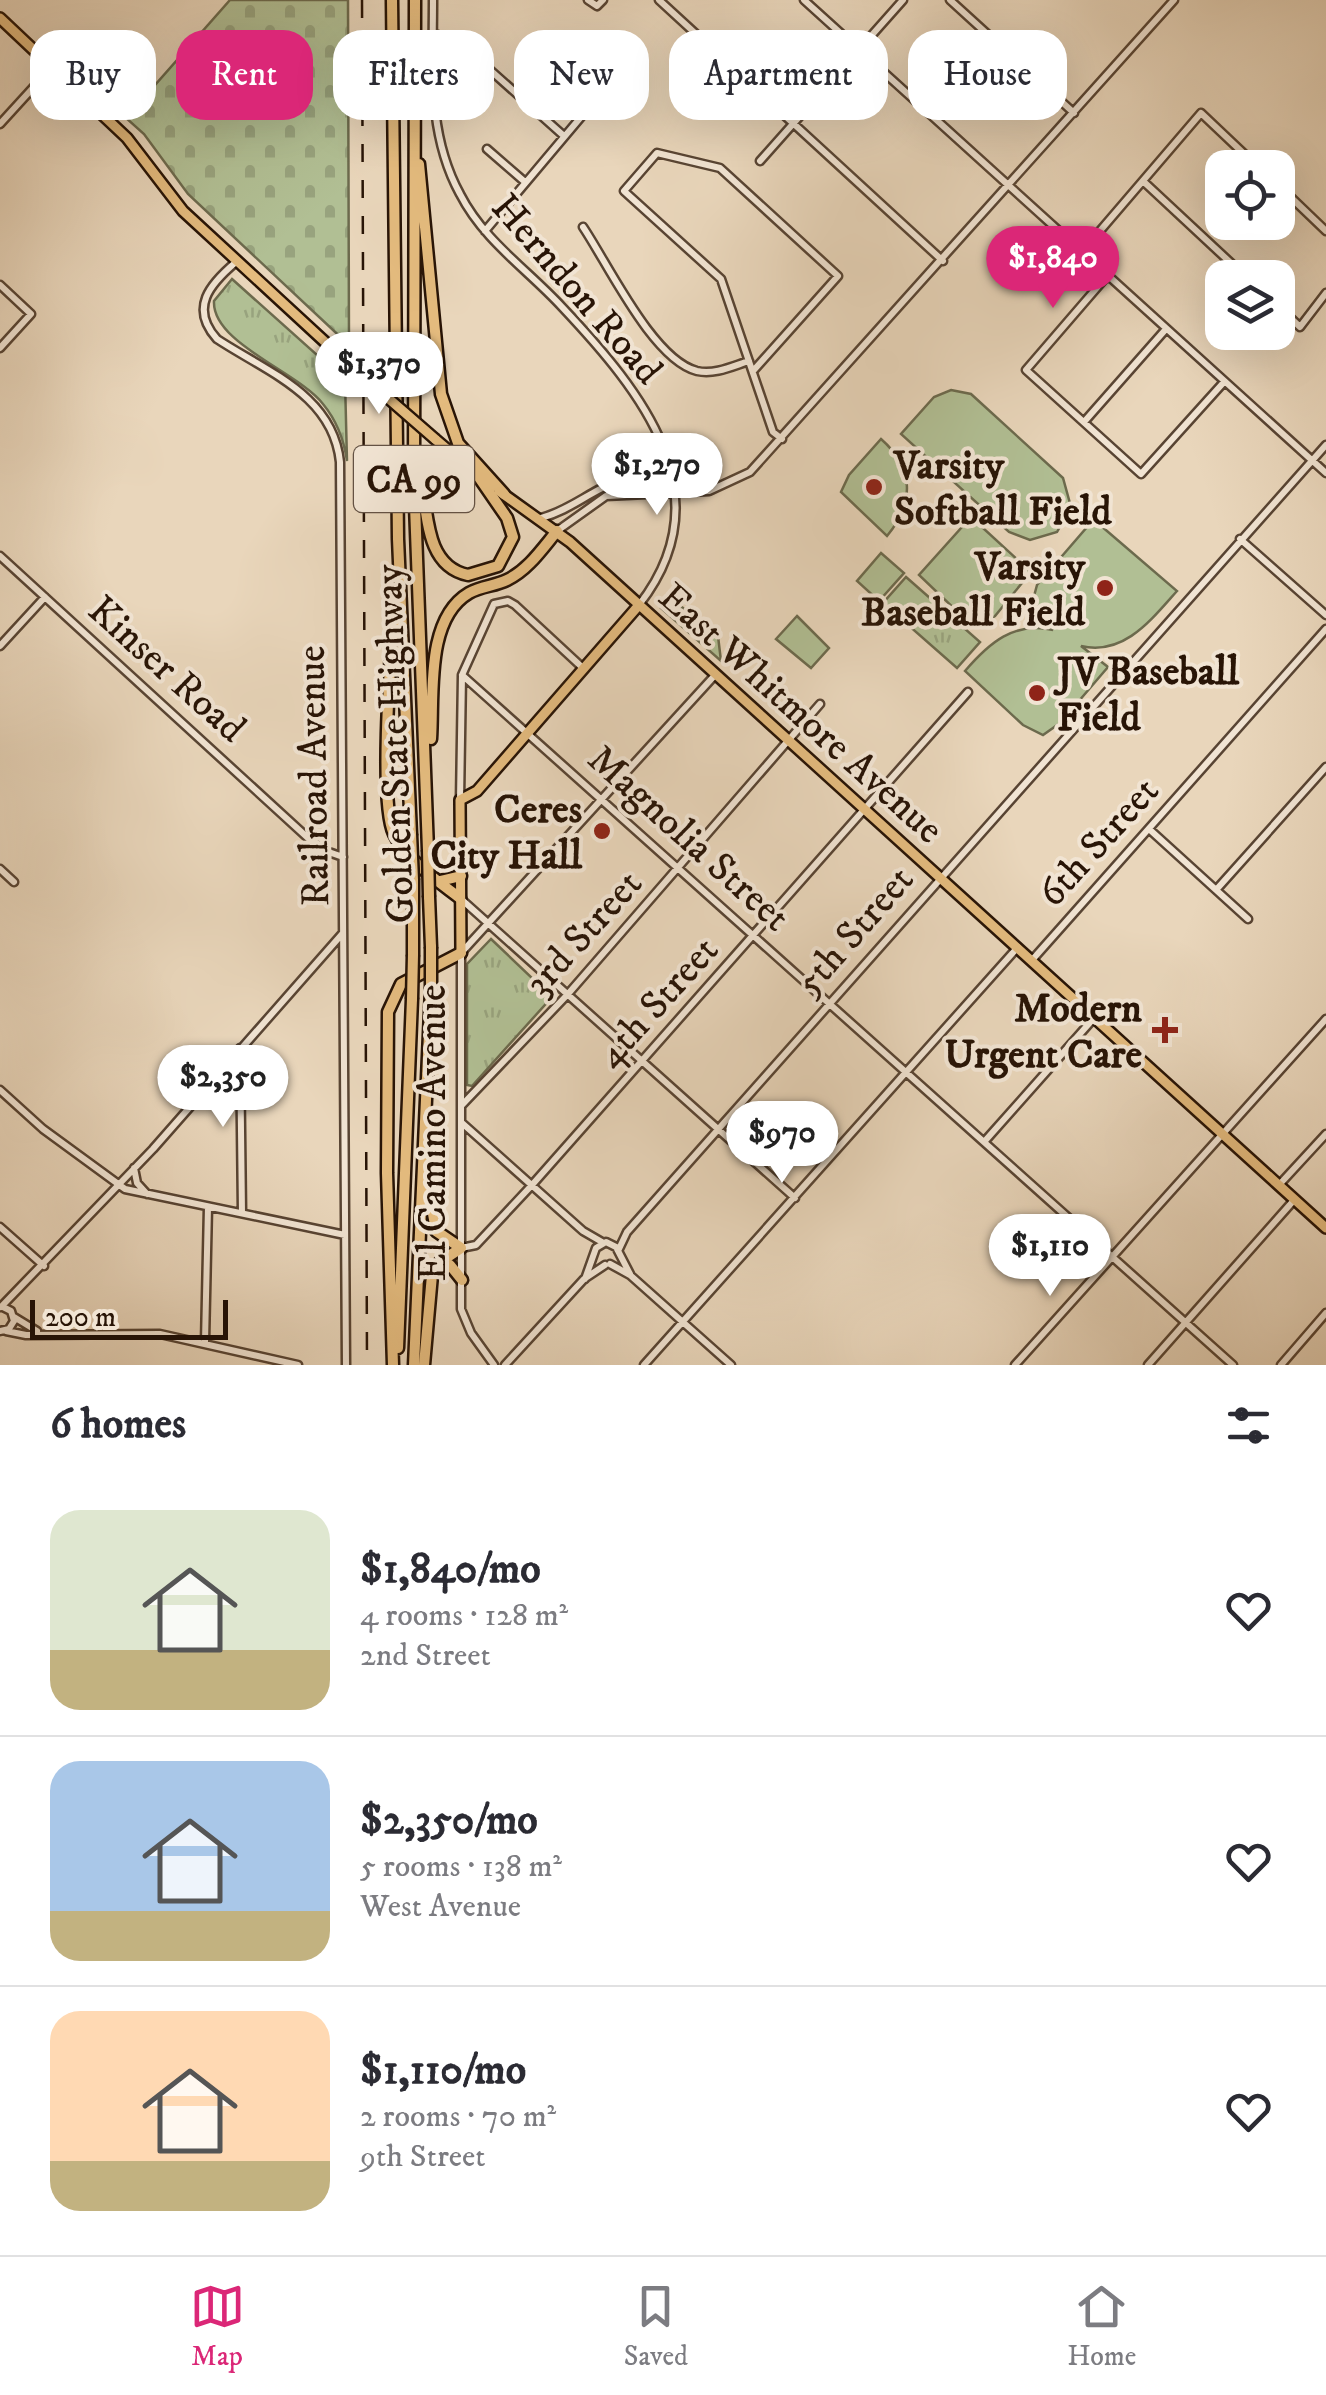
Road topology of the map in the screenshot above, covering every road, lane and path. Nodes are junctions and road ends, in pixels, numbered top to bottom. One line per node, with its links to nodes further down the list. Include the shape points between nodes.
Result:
1 (392, 0): 64 (highway, Golden State Highway / CA 99)
2 (415, 0): 12 (highway, Golden State Highway / CA 99)
3 (433, 0): 13 (street, Herndon Road)
4 (588, 0): 10 (street)
5 (659, 0): 28 (street)
6 (804, 0): 14 (street)
7 (903, 0): 15 (street)
8 (950, 0): 20 (street)
9 (1174, 0): 20 (street)
10 (600, 3)
11 (0, 18): 16 (main road, East Whitmore Avenue)
12 (415, 30)
13 (433, 30)
14 (836, 30)
15 (876, 30)
16 (30, 46)
17 (494, 73): 29 (street)
18 (888, 77): 35 (street)
19 (30, 91): 27 (street)
20 (1074, 113): 35 (street)
21 (109, 120): 43 (main road, East Whitmore Avenue)
22 (414, 120): 56 (highway, Golden State Highway / CA 99)
23 (415, 120): 61 (highway, via 441,394 458,443)
24 (435, 120): 39 (street, Herndon Road, via 460,196)
25 (578, 120): 29 (street)
26 (797, 120): 28 (street)
27 (0, 124)
28 (793, 124): 32 (street); 42 (street)
29 (564, 136): 33 (street)
30 (487, 149): 33 (street)
31 (1240, 150): 34 (street, via 1201,113)
32 (760, 161)
33 (525, 182): 39 (street)
34 (1144, 182): 40 (street); 41 (street)
35 (1008, 186): 40 (street); 42 (street)
36 (1295, 201): 38 (street)
37 (584, 227): 50 (street, via 654,339 676,360 705,372)
38 (1326, 231)
39 (485, 232): 60 (street, Herndon Road, via 569,314 659,430)
40 (1082, 253): 44 (street)
41 (1228, 260)
42 (942, 261): 54 (street)
43 (236, 262): 59 (main road, East Whitmore Avenue, bridge); 85 (street, Railroad Avenue, via 206,294 209,329 314,402 338,449)
44 (1107, 276): 48 (street); 53 (street, via 1026,370)
45 (0, 286): 49 (street, via 31,314)
46 (1326, 293): 47 (street, via 1300,326)
47 (1295, 321)
48 (1166, 329): 52 (street); 53 (street)
49 (0, 348)
50 (750, 361): 51 (street); 51 (street, via 720,279 624,191 657,154 720,168 838,276)
51 (753, 371): 54 (street, via 773,432)
52 (1224, 382): 53 (street, via 1141,474); 57 (street)
53 (1084, 422)
54 (782, 439): 60 (street, via 732,484)
55 (1326, 445): 57 (street, 5th Street)
56 (414, 448): 59 (highway, via 436,552 446,566 468,576 498,566 512,536); 80 (highway, Golden State Highway / CA 99)
57 (1312, 460): 58 (street); 65 (street, 5th Street)
58 (1326, 474)
59 (478, 476): 61 (main road, East Whitmore Avenue)
60 (674, 490): 62 (street, via 622,481); 63 (street, via 606,496); 68 (street, Herndon Road, via 669,560)
61 (504, 494): 62 (main road, East Whitmore Avenue)
62 (542, 518): 63 (main road, East Whitmore Avenue)
63 (558, 531): 68 (main road, East Whitmore Avenue); 80 (highway, via 527,567 471,592 446,616 438,640)
64 (398, 539): 90 (highway, via 390,823 400,845); 152 (highway, Golden State Highway / CA 99, bridge, via 413,955)
65 (1240, 539): 69 (street); 89 (street, 5th Street)
66 (0, 556): 67 (street, Kinser Road)
67 (44, 597): 71 (street); 85 (street, Kinser Road, via 320,849)
68 (639, 605): 72 (main road); 73 (main road, East Whitmore Avenue)
69 (1326, 614)
70 (1326, 629): 84 (street, 6th Street)
71 (0, 646)
72 (585, 669): 74 (street, El Camino Avenue, via 515,605 500,602 488,612); 77 (main road)
73 (716, 673): 78 (main road, East Whitmore Avenue); 81 (street)
74 (462, 675): 77 (street, Magnolia Street); 82 (street, El Camino Avenue)
75 (968, 692): 83 (street, 4th Street)
76 (820, 704): 78 (street, 3rd Street)
77 (528, 732): 81 (street, Magnolia Street); 82 (main road)
78 (791, 742): 83 (main road, East Whitmore Avenue); 86 (street, 3rd Street)
79 (1326, 767): 92 (street)
80 (428, 780): 111 (highway, Golden State Highway / CA 99, bridge)
81 (604, 799): 86 (street, Magnolia Street); 95 (street)
82 (460, 800): 88 (main road, El Camino Avenue)
83 (866, 810): 89 (main road, East Whitmore Avenue); 97 (street, 4th Street)
84 (1148, 829): 92 (street); 100 (street, 6th Street)
85 (343, 856): 96 (street, Railroad Avenue)
86 (680, 868): 97 (street, Magnolia Street); 101 (street, 3rd Street)
87 (0, 870): 91 (street)
88 (461, 876): 90 (highway); 93 (main road, El Camino Avenue)
89 (939, 878): 98 (main road, East Whitmore Avenue); 102 (street, 5th Street)
90 (440, 881): 93 (highway)
91 (14, 882)
92 (1216, 890): 94 (street)
93 (460, 898): 95 (street); 99 (main road, El Camino Avenue)
94 (1248, 918)
95 (490, 925): 99 (street); 101 (street)
96 (344, 932): 105 (street); 129 (street, Railroad Avenue)
97 (755, 935): 102 (street, Magnolia Street); 106 (street, 4th Street)
98 (1018, 946): 100 (main road, East Whitmore Avenue); 107 (street, 6th Street)
99 (461, 953): 109 (street, El Camino Avenue); 152 (highway, via 401,984 388,1012)
100 (1032, 959): 103 (main road, East Whitmore Avenue)
101 (568, 994): 106 (street); 109 (street, 3rd Street)
102 (829, 1004): 107 (street, Magnolia Street); 112 (street, 5th Street)
103 (1095, 1017): 113 (main road, East Whitmore Avenue); 115 (street)
104 (1326, 1018): 113 (street)
105 (240, 1046): 116 (street); 124 (street)
106 (643, 1060): 112 (street); 119 (street, 4th Street)
107 (908, 1074): 115 (street, Magnolia Street); 121 (street, 6th Street)
108 (0, 1090): 117 (street)
109 (462, 1106): 110 (street, El Camino Avenue)
110 (461, 1122): 119 (street); 131 (street, El Camino Avenue)
111 (425, 1124): 131 (highway, via 432,1222 440,1236); 153 (highway, Golden State Highway / CA 99)
112 (718, 1129): 121 (street); 128 (street, 5th Street)
113 (1222, 1134): 118 (main road); 134 (street)
114 (1326, 1134): 118 (street)
115 (984, 1142): 134 (street, Magnolia Street)
116 (134, 1168): 117 (street); 120 (street)
117 (119, 1185): 120 (street); 136 (street)
118 (1279, 1185): 122 (main road)
119 (532, 1186): 127 (street); 131 (street, 4th Street, via 476,1245)
120 (148, 1195): 123 (street)
121 (795, 1198): 145 (street, 6th Street)
122 (1294, 1199): 126 (main road); 146 (street)
123 (208, 1207): 124 (street); 149 (street)
124 (242, 1213): 129 (street)
125 (0, 1227): 136 (street)
126 (1326, 1228)
127 (583, 1231): 130 (street); 133 (street)
128 (626, 1232): 130 (street, 5th Street); 132 (street, 5th Street)
129 (346, 1234): 151 (street, Railroad Avenue)
130 (605, 1242): 132 (street); 133 (street)
131 (461, 1248): 137 (highway); 140 (street, El Camino Avenue)
132 (618, 1252): 135 (street, 5th Street); 138 (street)
133 (595, 1253): 135 (street); 139 (street)
134 (1112, 1257): 146 (street, Magnolia Street); 159 (street)
135 (608, 1264): 138 (street); 139 (street)
136 (44, 1266): 141 (street)
137 (436, 1268): 140 (highway, via 450,1265); 154 (highway)
138 (630, 1275): 145 (street)
139 (584, 1279): 156 (street)
140 (462, 1280): 155 (street, El Camino Avenue, via 465,1323)
141 (14, 1298): 142 (street); 144 (street)
142 (1, 1307): 144 (street)
143 (1326, 1313): 162 (street)
144 (13, 1316): 147 (street); 148 (street)
145 (683, 1322): 157 (street, 6th Street); 158 (street)
146 (1186, 1323): 160 (street); 161 (street, Magnolia Street)
147 (3, 1331): 148 (street)
148 (38, 1332): 149 (street, via 131,1332)
149 (205, 1342): 150 (street)
150 (298, 1365)
151 (346, 1365)
152 (395, 1365)
153 (414, 1365)
154 (424, 1365)
155 (494, 1365)
156 (505, 1365)
157 (644, 1365)
158 (731, 1365)
159 (1015, 1365)
160 (1148, 1365)
161 (1233, 1365)
162 (1280, 1365)

